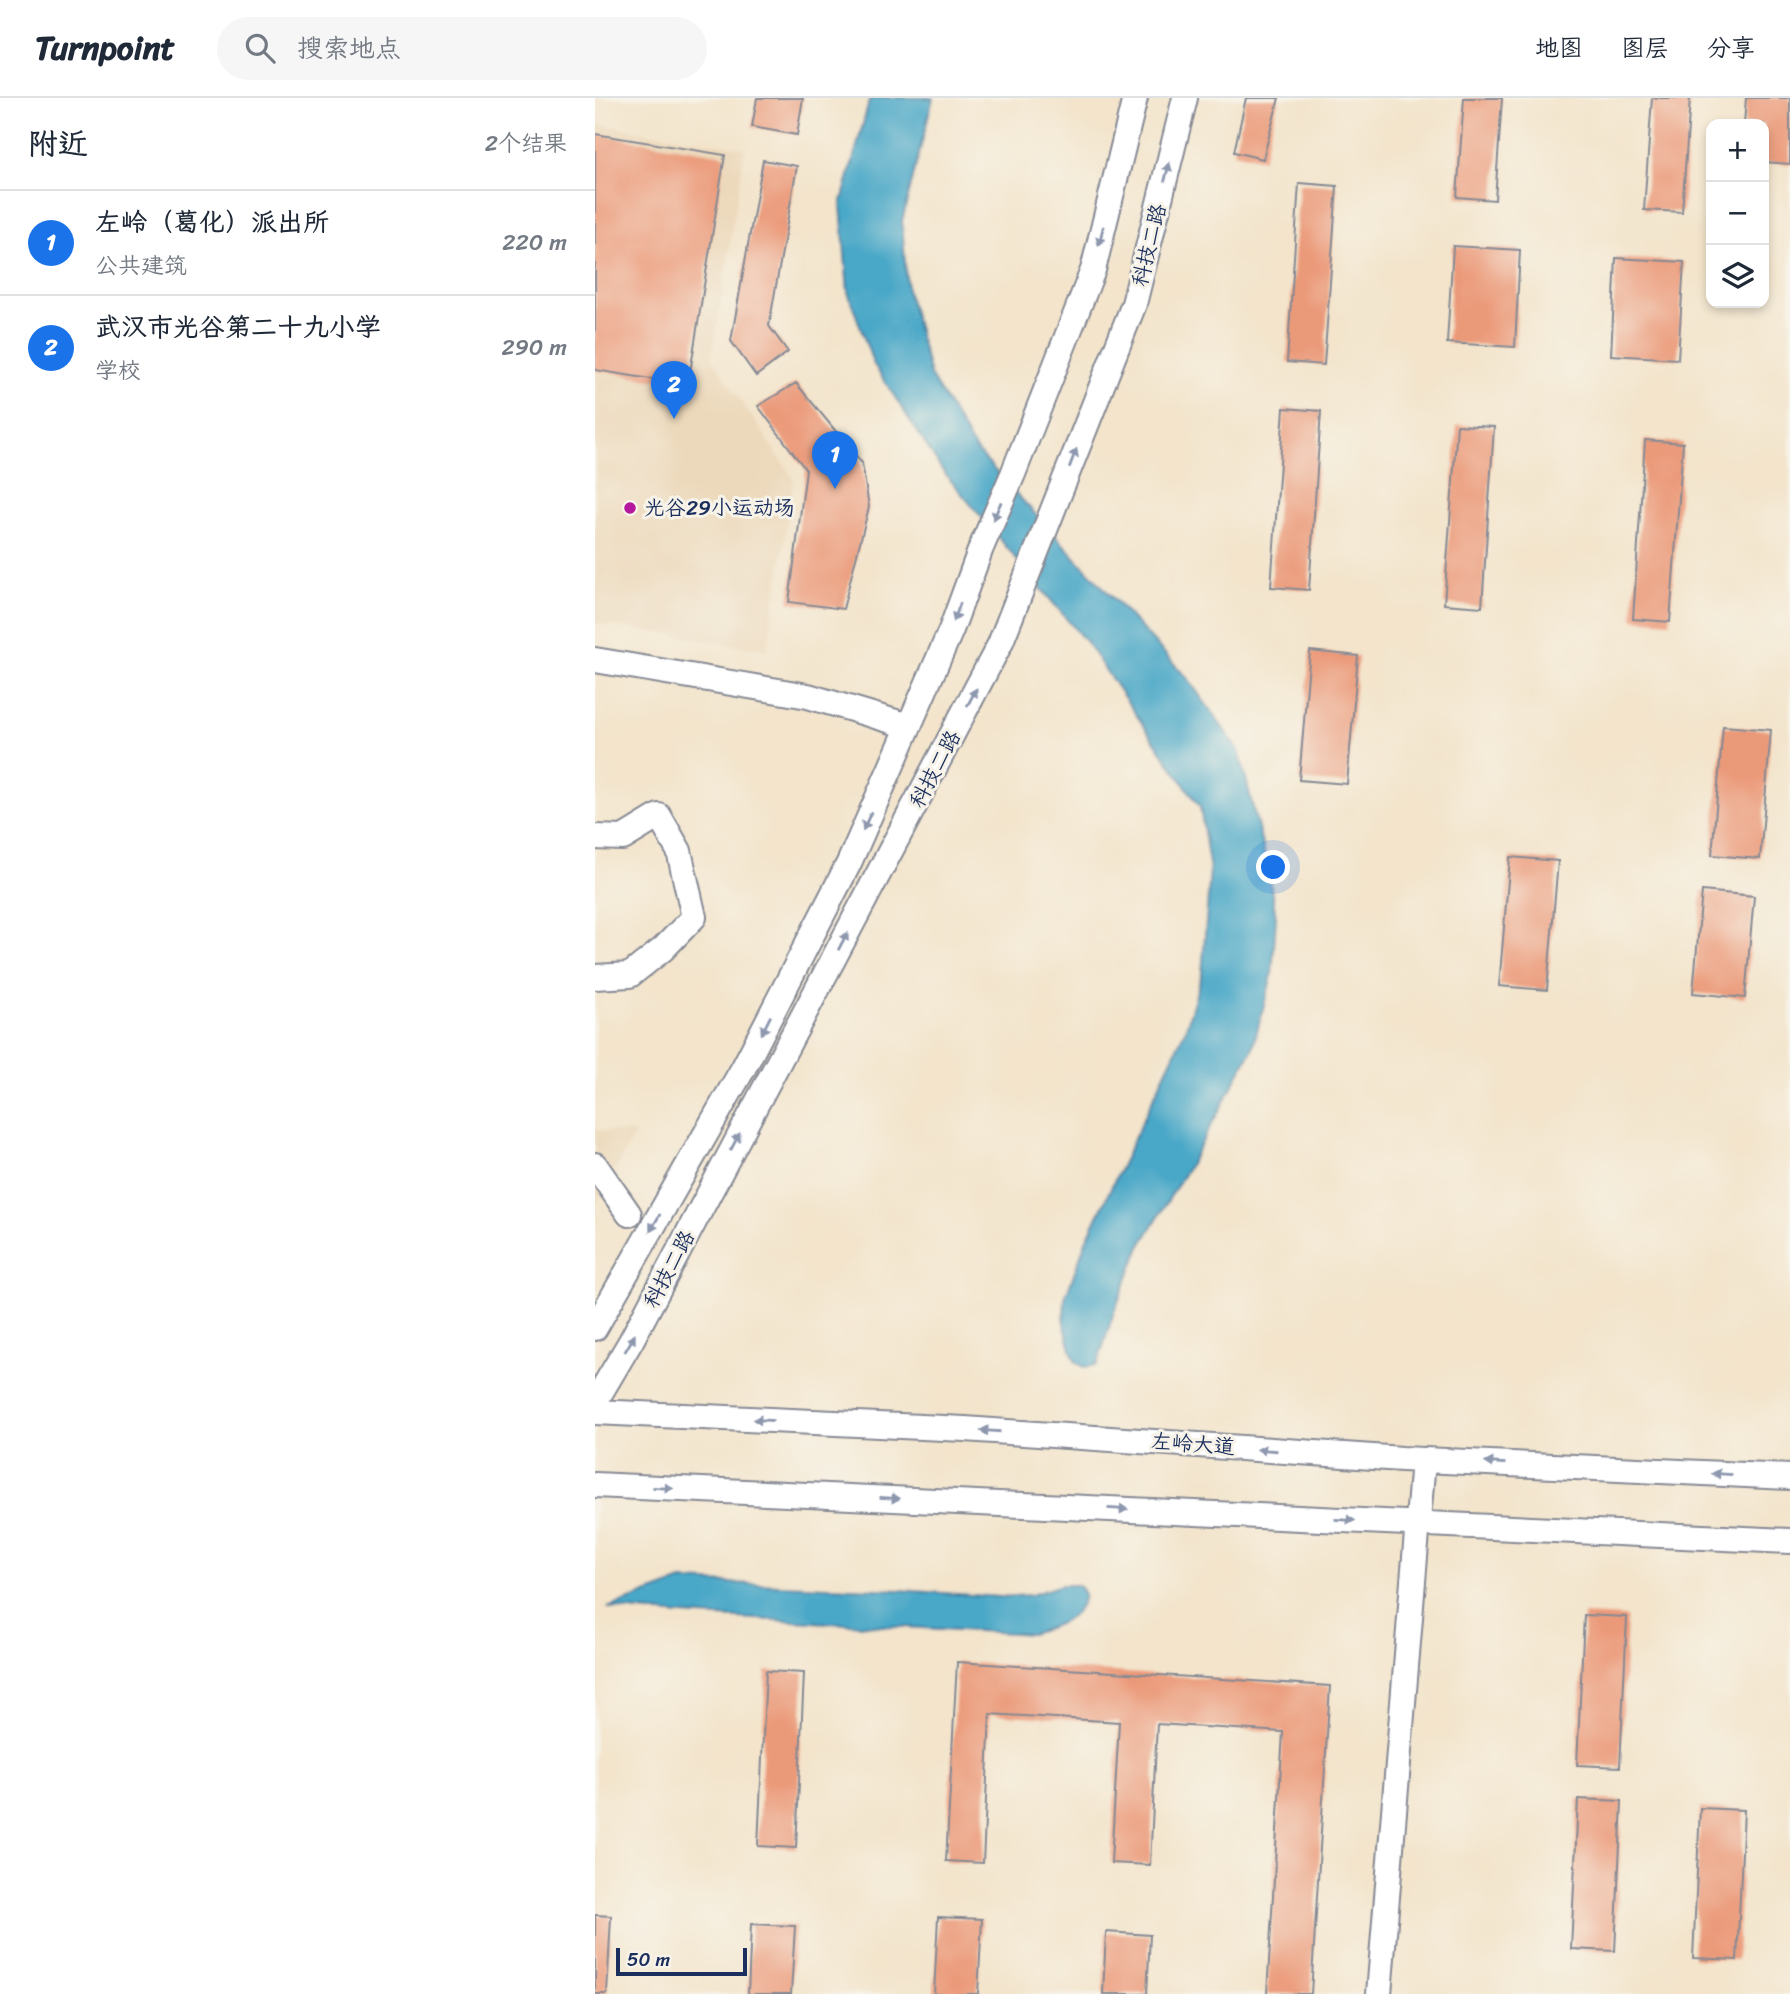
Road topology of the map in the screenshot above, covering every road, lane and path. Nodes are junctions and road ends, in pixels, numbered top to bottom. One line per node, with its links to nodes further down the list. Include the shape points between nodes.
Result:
1 (1135, 98): 4 (street, 科技二路, one-way to 4, via 1093,270)
2 (1185, 98): 10 (street, 科技二路, one-way to 2, via 994,656 1134,304)
3 (595, 660): 4 (street, via 808,696)
4 (909, 726): 9 (street, 科技二路, one-way to 9, via 849,863 744,1067)
5 (595, 836): 6 (street, via 623,838 659,816 679,851 694,917 630,975)
6 (595, 977)
7 (595, 1165): 8 (street)
8 (629, 1214)
9 (595, 1328)
10 (595, 1402)
11 (595, 1412): 12 (street, 左岭大道, one-way to 11, via 965,1429)
12 (1423, 1460): 13 (street, 左岭大道, one-way to 12); 15 (street)
13 (1790, 1477)
14 (595, 1485): 15 (street, one-way to 15)
15 (1416, 1523): 16 (street); 17 (street)
16 (1790, 1541)
17 (1378, 1994)

